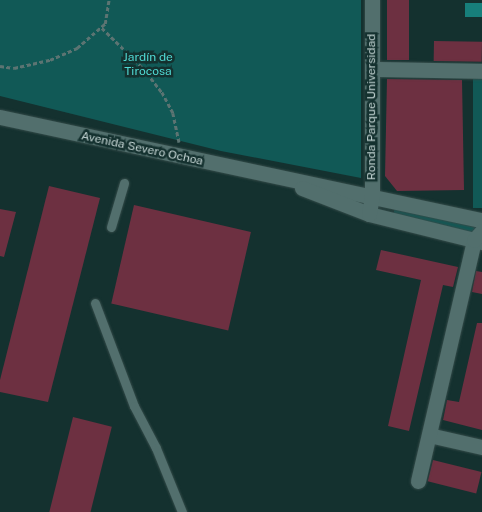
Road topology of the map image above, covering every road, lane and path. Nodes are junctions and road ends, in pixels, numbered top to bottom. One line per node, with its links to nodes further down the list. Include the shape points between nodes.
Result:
1 (109, 0): 3 (path)
2 (372, 0): 5 (street, Ronda Parque Universidad)
3 (102, 28): 4 (path, via 77,48 50,60 14,68); 8 (path, via 162,92 178,129)
4 (0, 66)
5 (372, 69): 6 (street); 11 (street, Ronda Parque Universidad)
6 (482, 70)
7 (0, 117): 8 (street, Avenida Severo Ochoa)
8 (176, 156): 9 (street, Avenida Severo Ochoa)
9 (285, 180): 11 (street, Avenida Severo Ochoa); 12 (street, Avenida Severo Ochoa, via 330,201)
10 (124, 183): 14 (lane)
11 (372, 195): 12 (street, Ronda Parque Universidad); 13 (street, Avenida Severo Ochoa)
12 (369, 214): 15 (street, Avenida Severo Ochoa)
13 (482, 220)
14 (111, 227)
15 (479, 238): 17 (street)
16 (96, 304): 20 (lane, via 134,406 156,448)
17 (428, 434): 18 (street); 19 (street)
18 (482, 447)
19 (418, 481)
20 (182, 512)

